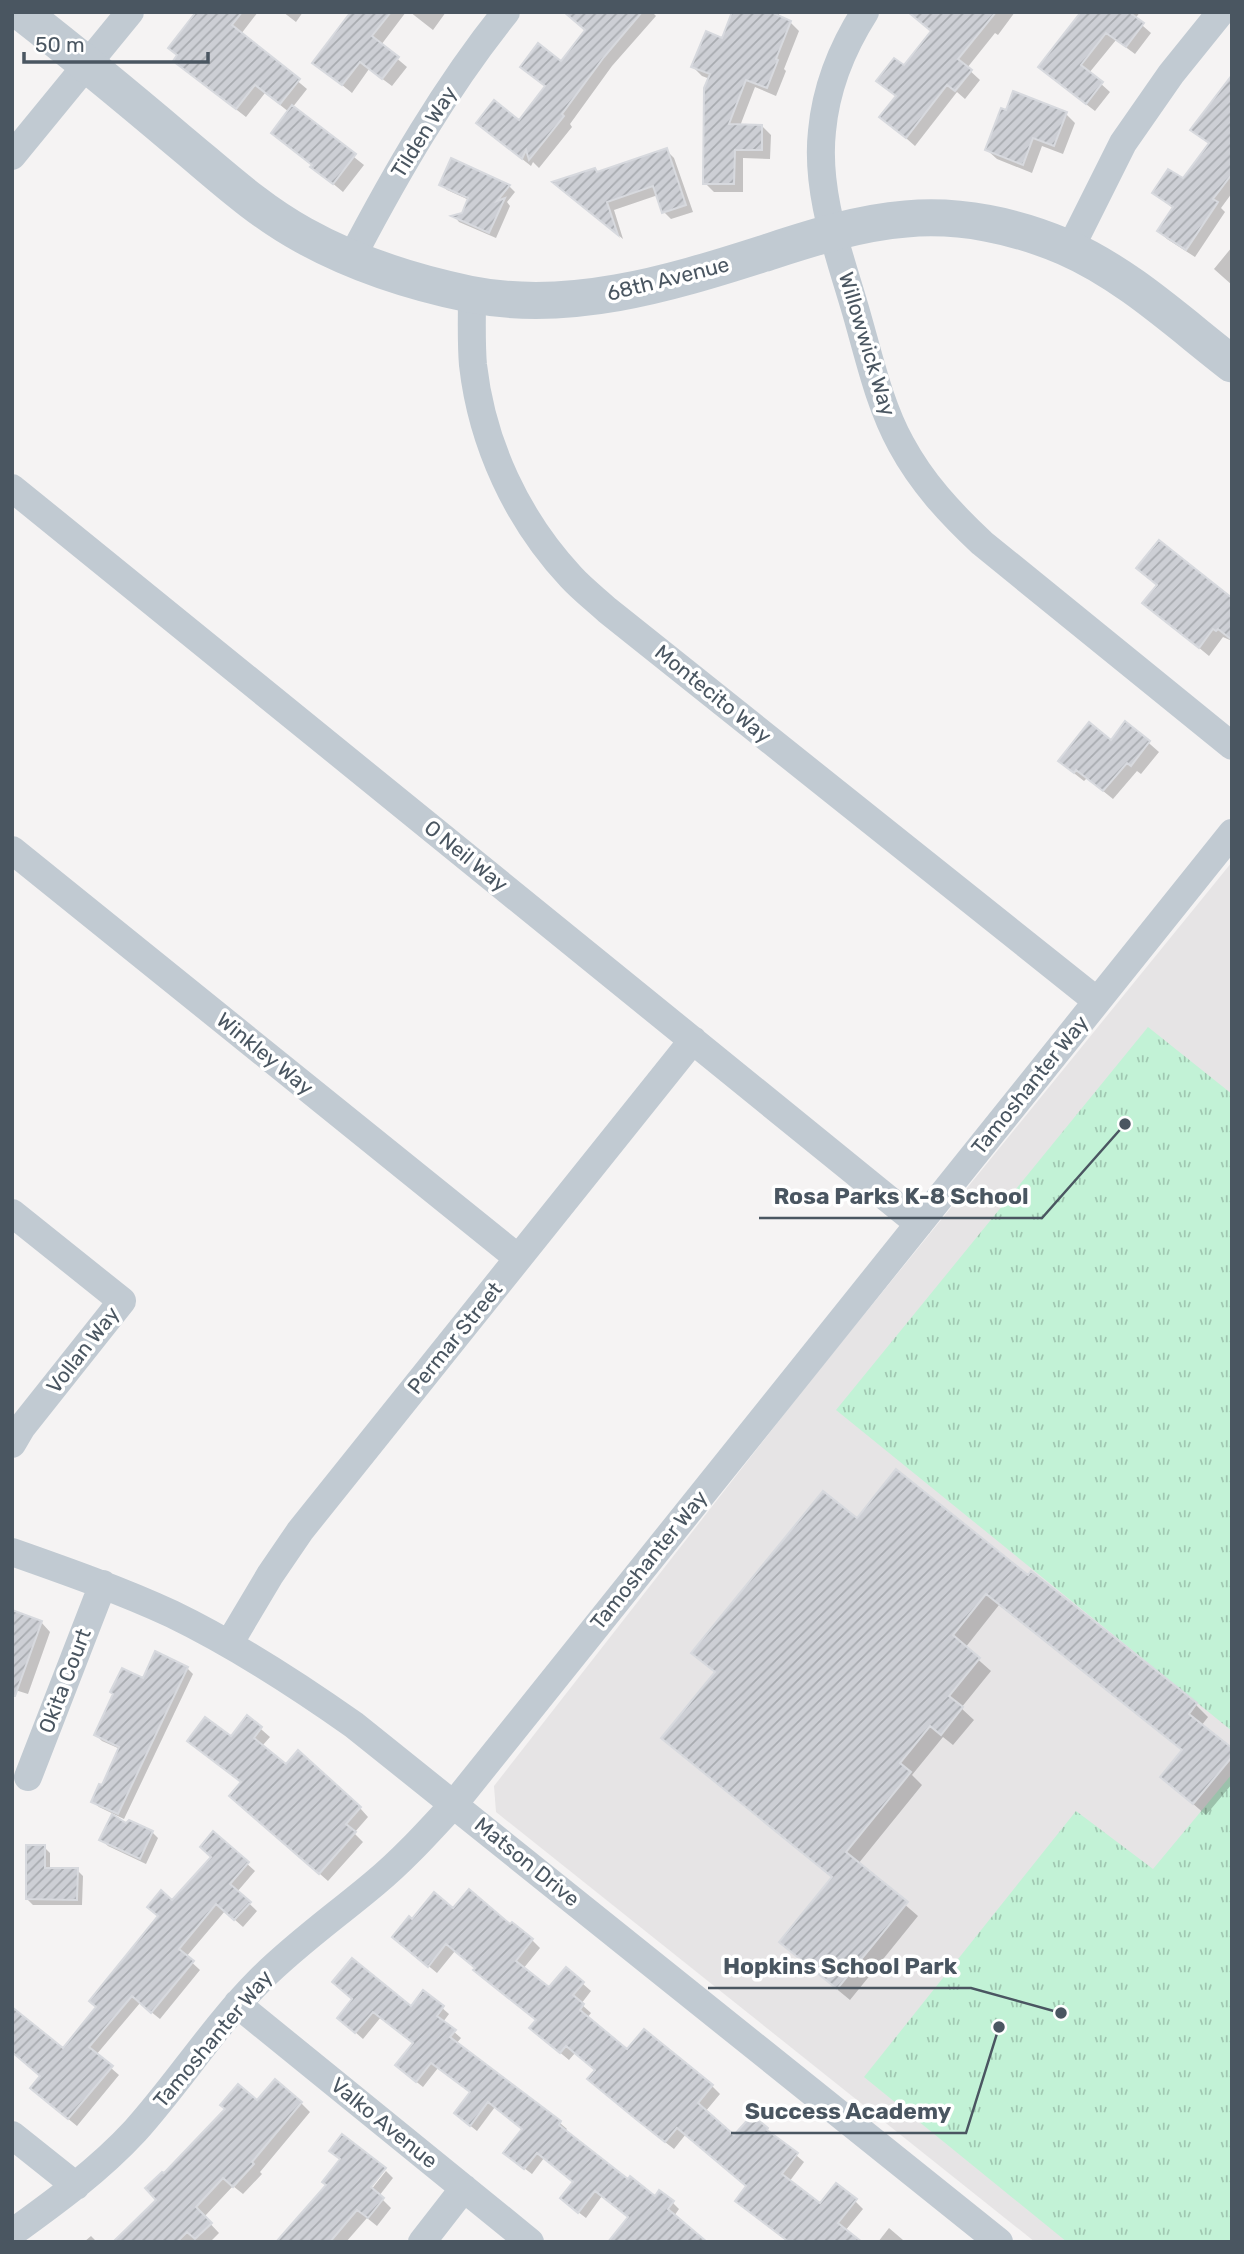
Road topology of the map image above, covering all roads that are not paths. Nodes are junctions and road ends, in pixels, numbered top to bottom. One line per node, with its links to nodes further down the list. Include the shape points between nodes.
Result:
1 (21, 12): 6 (street, 68th Avenue)
2 (130, 12): 6 (street)
3 (506, 12): 10 (street, Tilden Way, via 442,101)
4 (865, 12): 8 (street, Willowwick Way, via 828,90 822,175)
5 (1220, 12): 9 (street, via 1123,143)
6 (88, 64): 7 (street); 10 (street, 68th Avenue, via 256,205)
7 (12, 156)
8 (833, 231): 9 (street, 68th Avenue, via 910,218 957,219 1003,226); 11 (street, 68th Avenue, via 709,271 604,296 504,299); 14 (street, Willowwick Way, via 882,402 924,481 982,543)
9 (1070, 249): 12 (street, 68th Avenue, via 1118,276)
10 (351, 259): 11 (street, 68th Avenue, via 402,278)
11 (472, 295): 17 (street, Montecito Way, via 473,364 497,462 519,507 572,577 607,610)
12 (1232, 364)
13 (12, 488): 18 (street, O Neil Way)
14 (1232, 746)
15 (1232, 833): 17 (street, Tamoshanter Way)
16 (12, 850): 21 (street, Winkley Way)
17 (1097, 1001): 20 (street, Tamoshanter Way)
18 (693, 1040): 20 (street, O Neil Way); 21 (street, Permar Street)
19 (12, 1213): 22 (street, Vollan Way, via 122,1301)
20 (919, 1224): 27 (street, Tamoshanter Way)
21 (518, 1258): 25 (street, Permar Street, via 300,1531)
22 (12, 1444)
23 (12, 1552): 24 (street, Matson Drive)
24 (103, 1584): 25 (street, Matson Drive); 26 (street, Okita Court)
25 (229, 1644): 27 (street, Matson Drive, via 354,1725)
26 (28, 1777)
27 (454, 1804): 28 (street, Tamoshanter Way, via 415,1847 305,1938); 35 (street, Matson Drive)
28 (237, 2004): 30 (street, Tamoshanter Way, via 168,2093); 31 (street, Valko Avenue)
29 (12, 2135): 30 (street)
30 (76, 2186): 32 (street, Tamoshanter Way)
31 (464, 2188): 33 (street); 34 (street, Valko Avenue)
32 (12, 2234)
33 (422, 2242)
34 (530, 2242)
35 (999, 2242)

